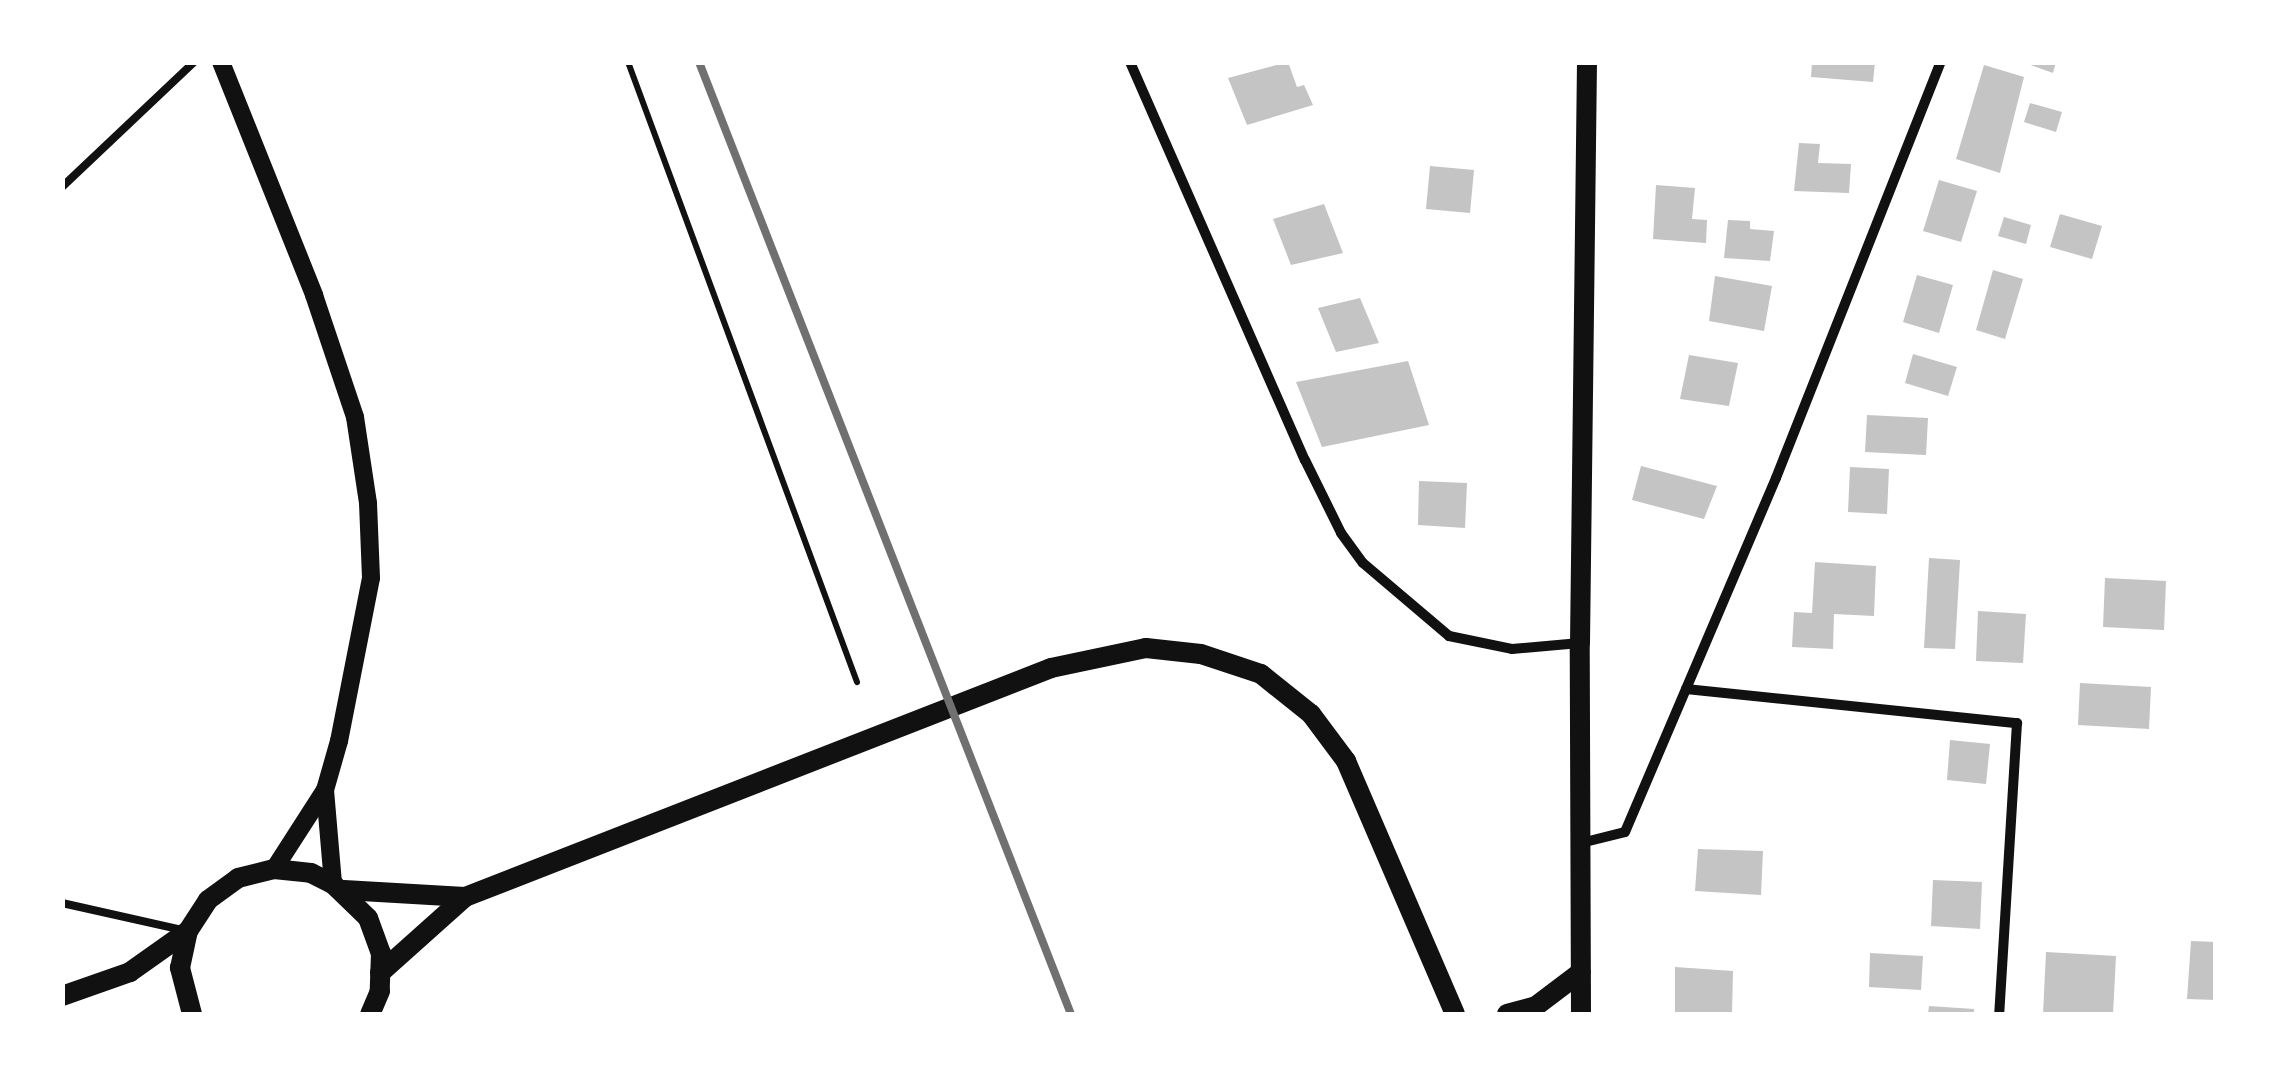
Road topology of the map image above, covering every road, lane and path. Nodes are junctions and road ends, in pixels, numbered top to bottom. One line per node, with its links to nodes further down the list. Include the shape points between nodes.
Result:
1 (194, 62): 7 (lane)
2 (220, 62): 11 (street, via 314,294 355,417 368,503 368,596)
3 (628, 62): 9 (path)
4 (1130, 62): 8 (street, via 1306,460 1363,563 1449,636 1512,649)
5 (1588, 62): 8 (main road)
6 (1941, 62): 10 (street)
7 (62, 187)
8 (1580, 642): 12 (main road)
9 (856, 682)
10 (1686, 689): 12 (street, via 1624,832); 26 (street, via 2017,724)
11 (325, 790): 13 (street); 14 (street)
12 (1580, 843): 18 (main road)
13 (274, 869): 14 (main road, via 311,873); 17 (main road, via 238,878 208,900)
14 (338, 887): 15 (main road); 19 (main road, via 368,918 381,953)
15 (464, 897): 19 (main road); 23 (main road, via 1051,668 1146,648 1201,654 1261,674 1310,714 1346,761)
16 (62, 902): 17 (lane)
17 (188, 931): 20 (main road, via 130,972); 21 (main road, via 180,968)
18 (1581, 972): 24 (main road, via 1536,1006); 25 (main road)
19 (380, 974): 22 (main road)
20 (62, 996)
21 (192, 1014)
22 (370, 1014)
23 (1460, 1014)
24 (1507, 1014)
25 (1581, 1014)
26 (1998, 1014)

